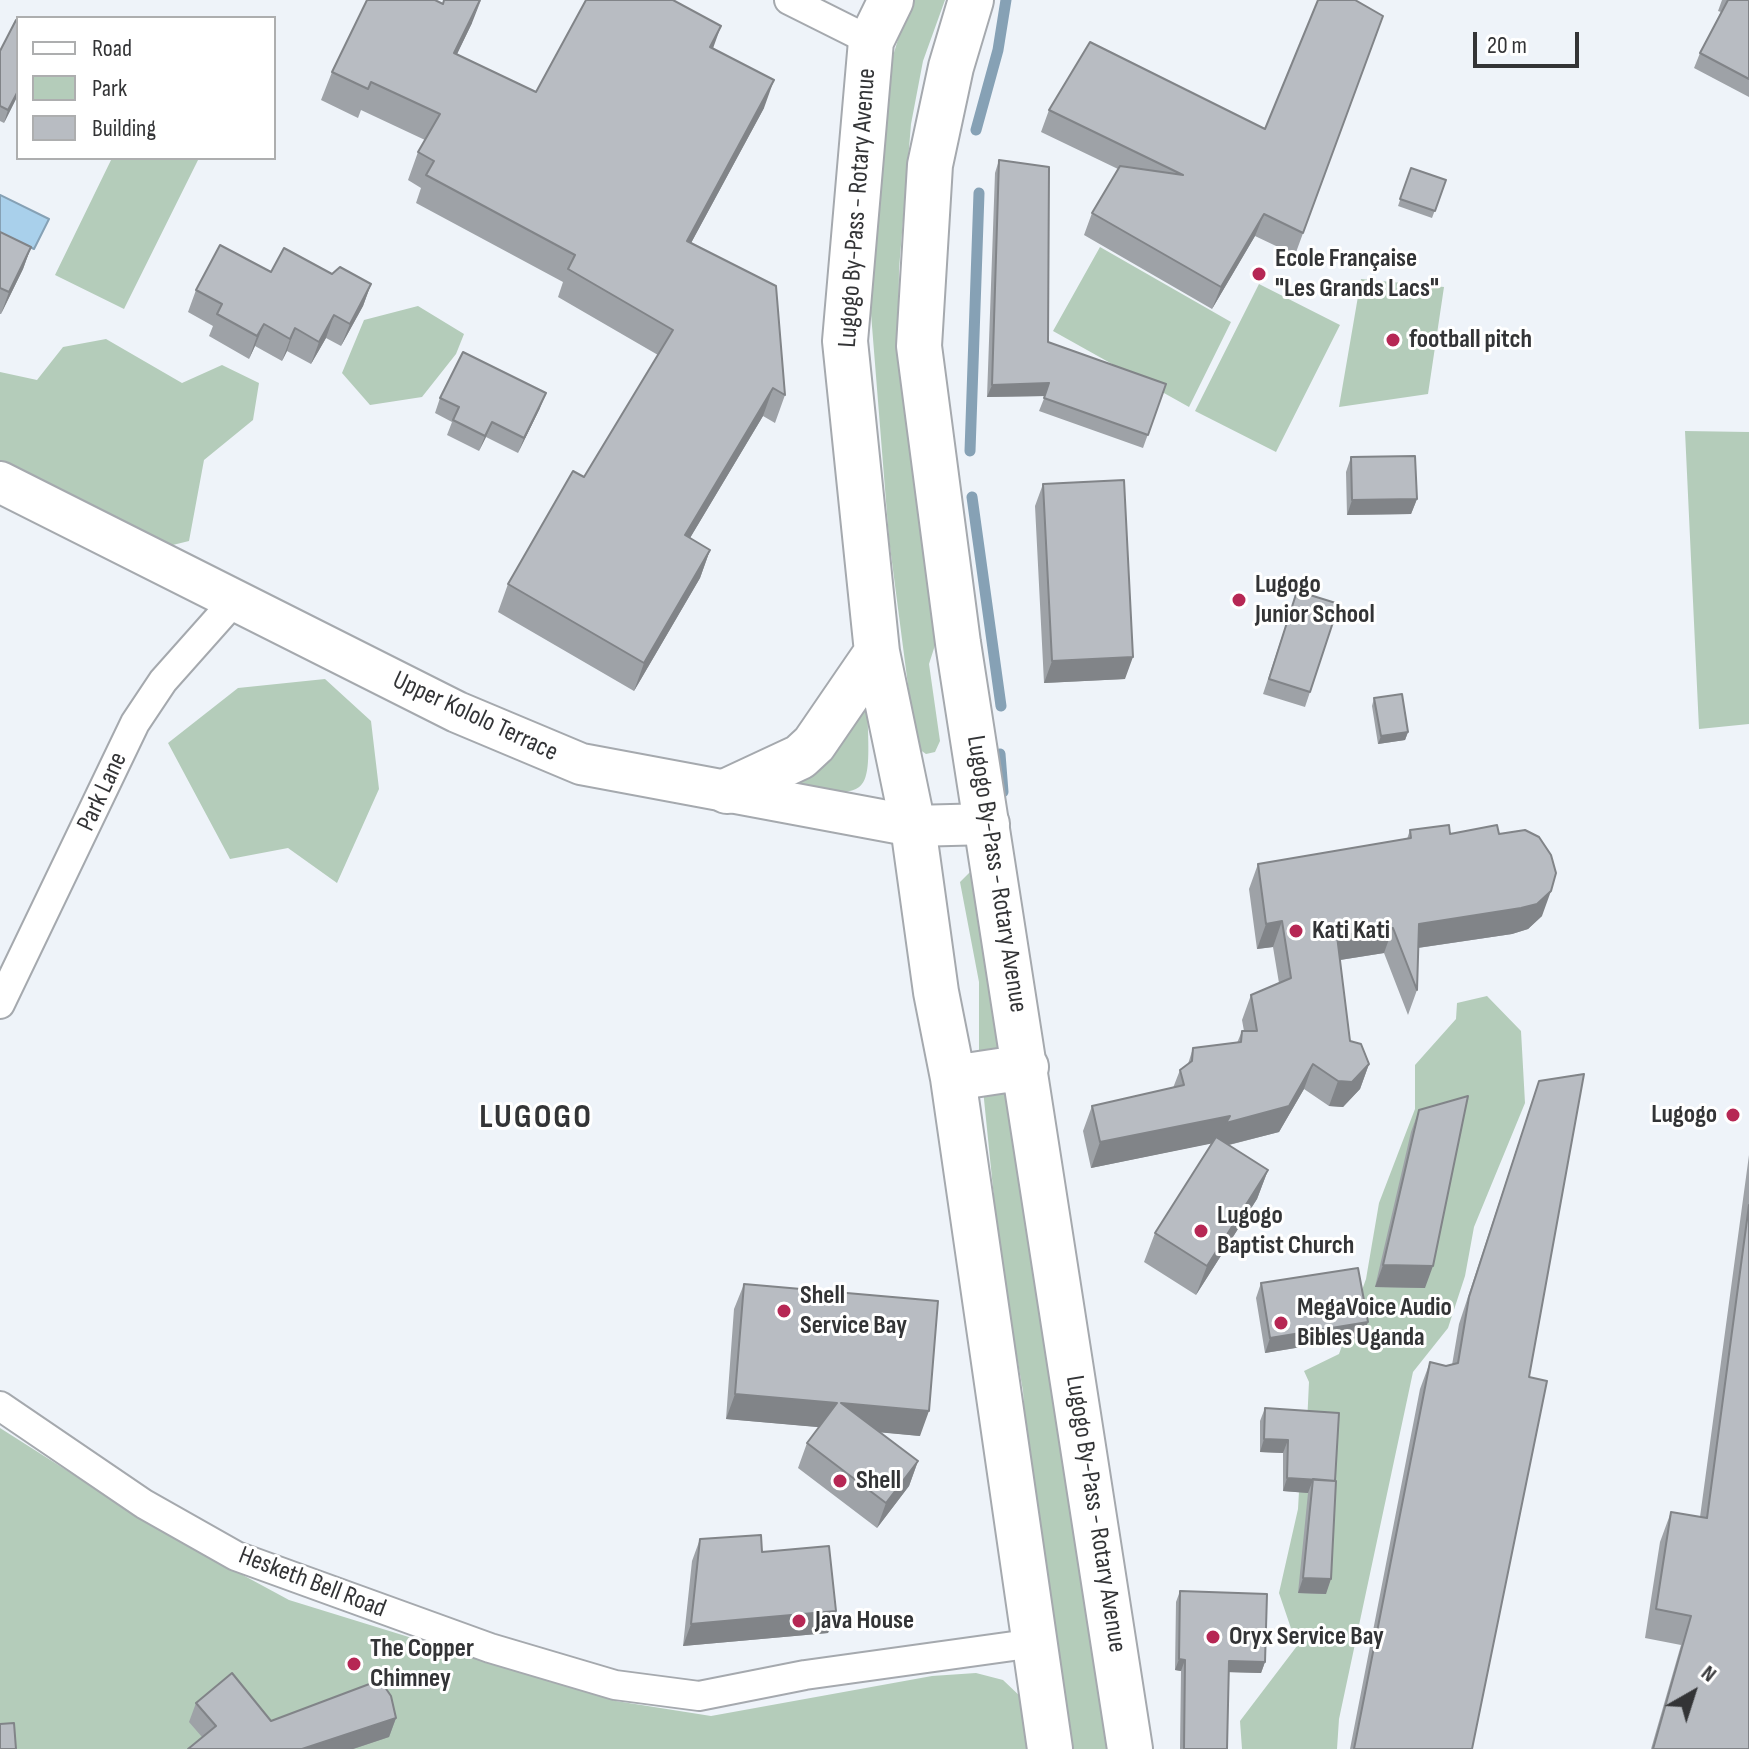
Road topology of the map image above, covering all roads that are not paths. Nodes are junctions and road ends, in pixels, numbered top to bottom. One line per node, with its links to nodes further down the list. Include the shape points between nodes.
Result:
1 (789, 0): 4 (street)
2 (891, 0): 4 (main road, Lugogo By-Pass - Rotary Avenue)
3 (971, 0): 9 (main road, Lugogo By-Pass - Rotary Avenue, via 930,165 919,346)
4 (871, 41): 7 (main road, Lugogo By-Pass - Rotary Avenue, via 845,341)
5 (0, 482): 6 (main road, Upper Kololo Terrace)
6 (235, 600): 8 (main road, Upper Kololo Terrace, via 457,712 581,764); 11 (street, Park Lane, via 163,681 135,723)
7 (877, 652): 8 (main road, via 800,757); 10 (main road, Lugogo By-Pass - Rotary Avenue)
8 (727, 791): 10 (main road, Upper Kololo Terrace)
9 (989, 824): 10 (main road, Upper Kololo Terrace); 12 (main road, Lugogo By-Pass - Rotary Avenue)
10 (913, 826): 13 (main road, Lugogo By-Pass - Rotary Avenue)
11 (0, 1004)
12 (1026, 1067): 13 (main road); 17 (main road, Lugogo By-Pass - Rotary Avenue)
13 (953, 1078): 15 (main road, Lugogo By-Pass - Rotary Avenue)
14 (0, 1406): 15 (street, Hesketh Bell Road, via 144,1504 236,1556 490,1648 615,1685 699,1696 805,1675)
15 (1035, 1643): 16 (main road, Lugogo By-Pass - Rotary Avenue)
16 (1050, 1749)
17 (1130, 1749)

